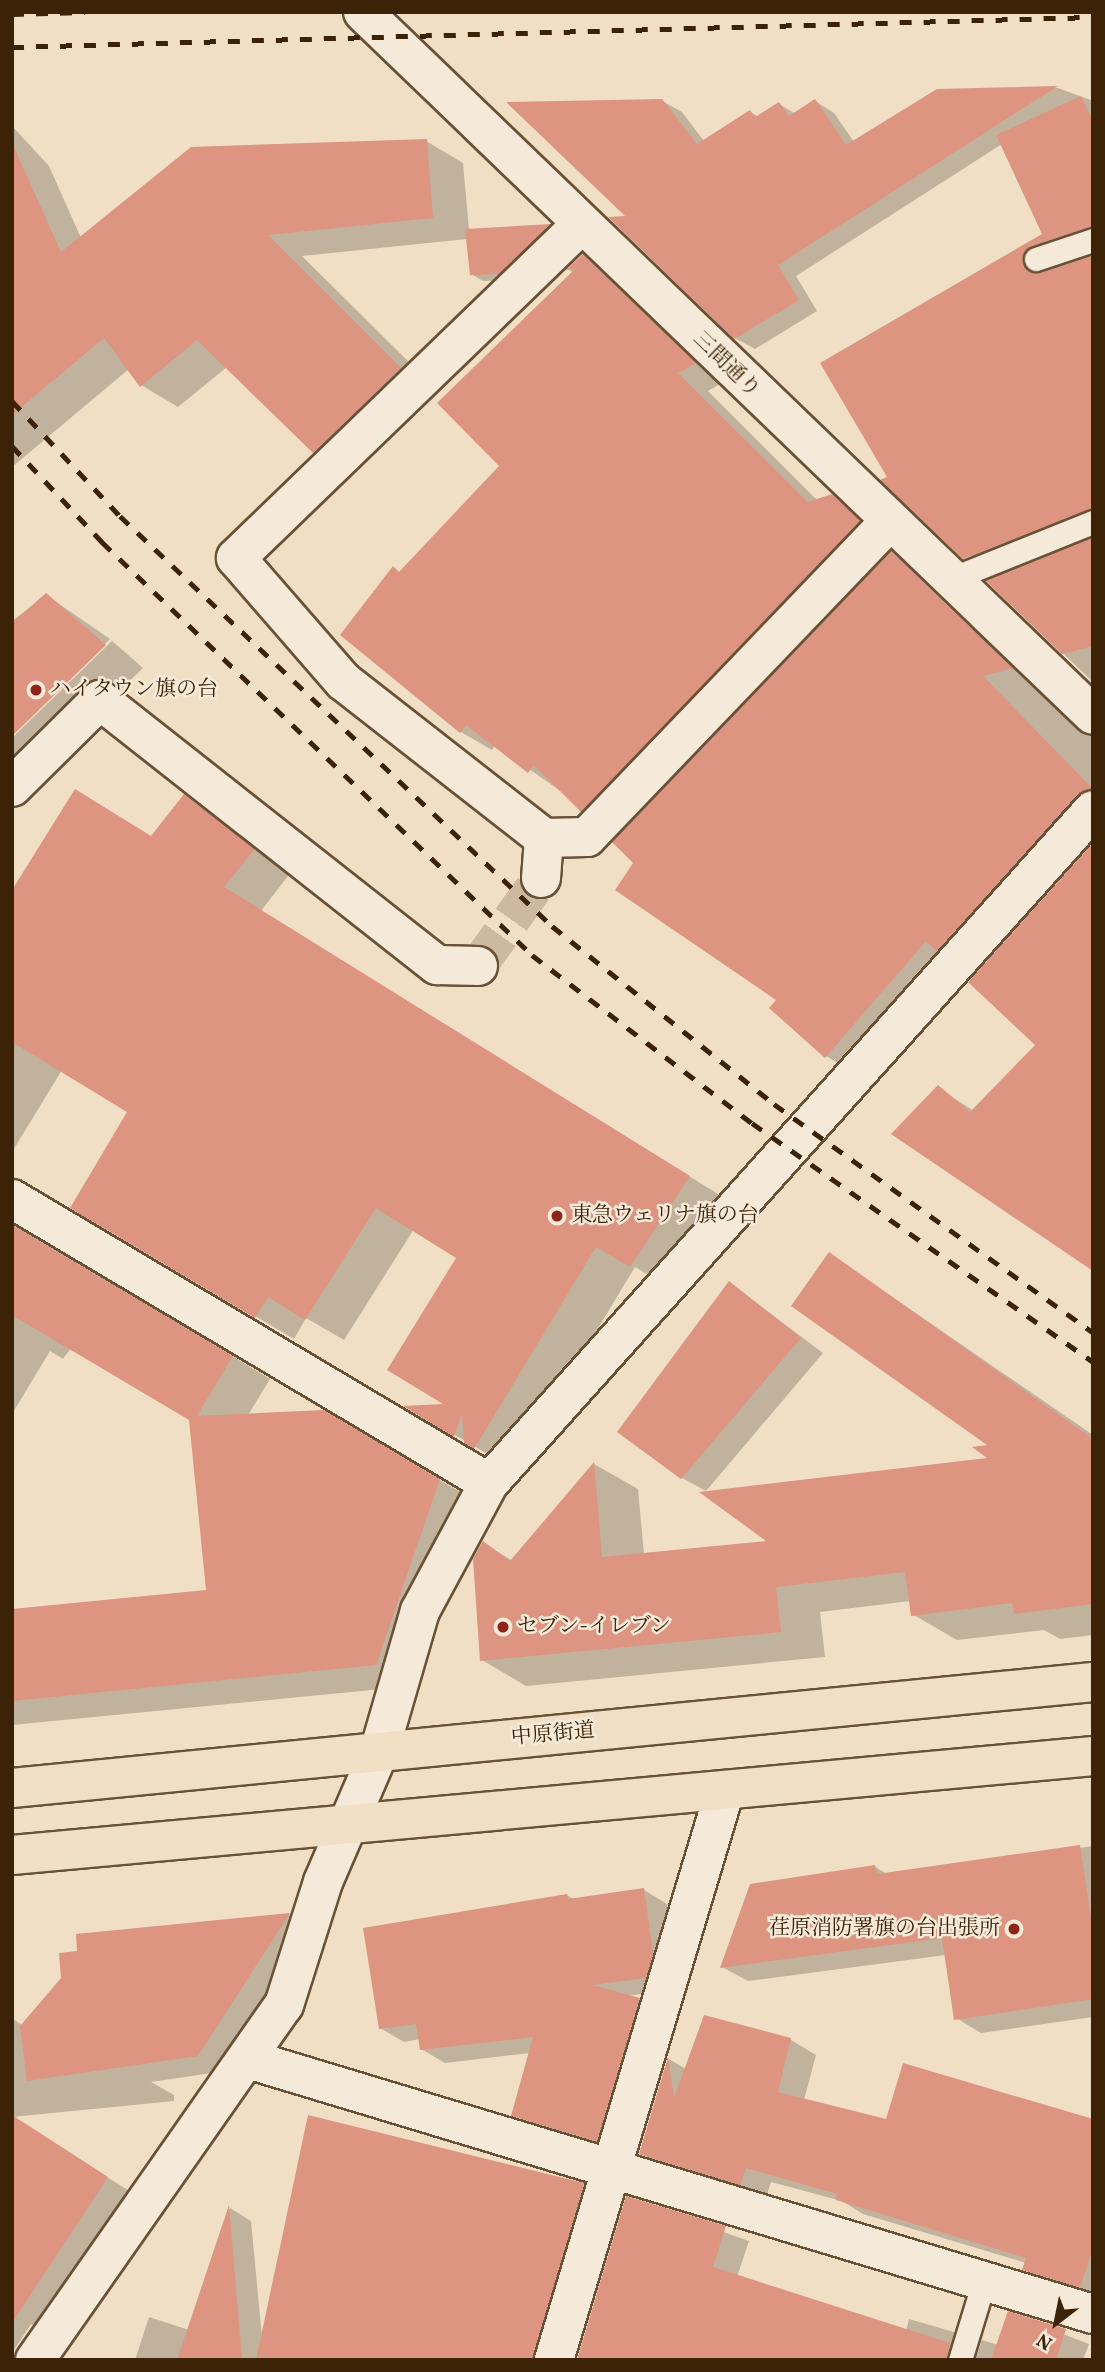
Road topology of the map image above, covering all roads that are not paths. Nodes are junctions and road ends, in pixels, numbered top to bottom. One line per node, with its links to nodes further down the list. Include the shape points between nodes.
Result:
1 (363, 12): 2 (street, 三間通り)
2 (580, 226): 5 (street, 三間通り); 11 (street, via 236,558 343,681)
3 (1093, 240): 4 (lane)
4 (1036, 259)
5 (890, 521): 7 (street, 三間通り); 11 (street, via 587,837)
6 (1093, 522): 7 (lane)
7 (951, 579): 8 (street, 三間通り)
8 (1093, 715)
9 (12, 787): 13 (street, via 100,701 437,965)
10 (1093, 810): 15 (street)
11 (544, 838): 12 (street)
12 (541, 878)
13 (478, 966)
14 (12, 1199): 15 (street)
15 (489, 1483): 17 (street, via 420,1611)
16 (1093, 1682): 17 (main road, 中原街道)
17 (379, 1752): 19 (main road, 中原街道); 21 (street)
18 (1093, 1756): 20 (main road)
19 (12, 1788)
20 (725, 1790): 21 (main road); 24 (street)
21 (346, 1826): 22 (main road); 23 (street, via 284,2005)
22 (12, 1855)
23 (251, 2060): 24 (street); 27 (street)
24 (613, 2170): 25 (street); 28 (street)
25 (984, 2281): 26 (street); 29 (lane)
26 (1093, 2314)
27 (35, 2360)
28 (554, 2360)
29 (960, 2360)

